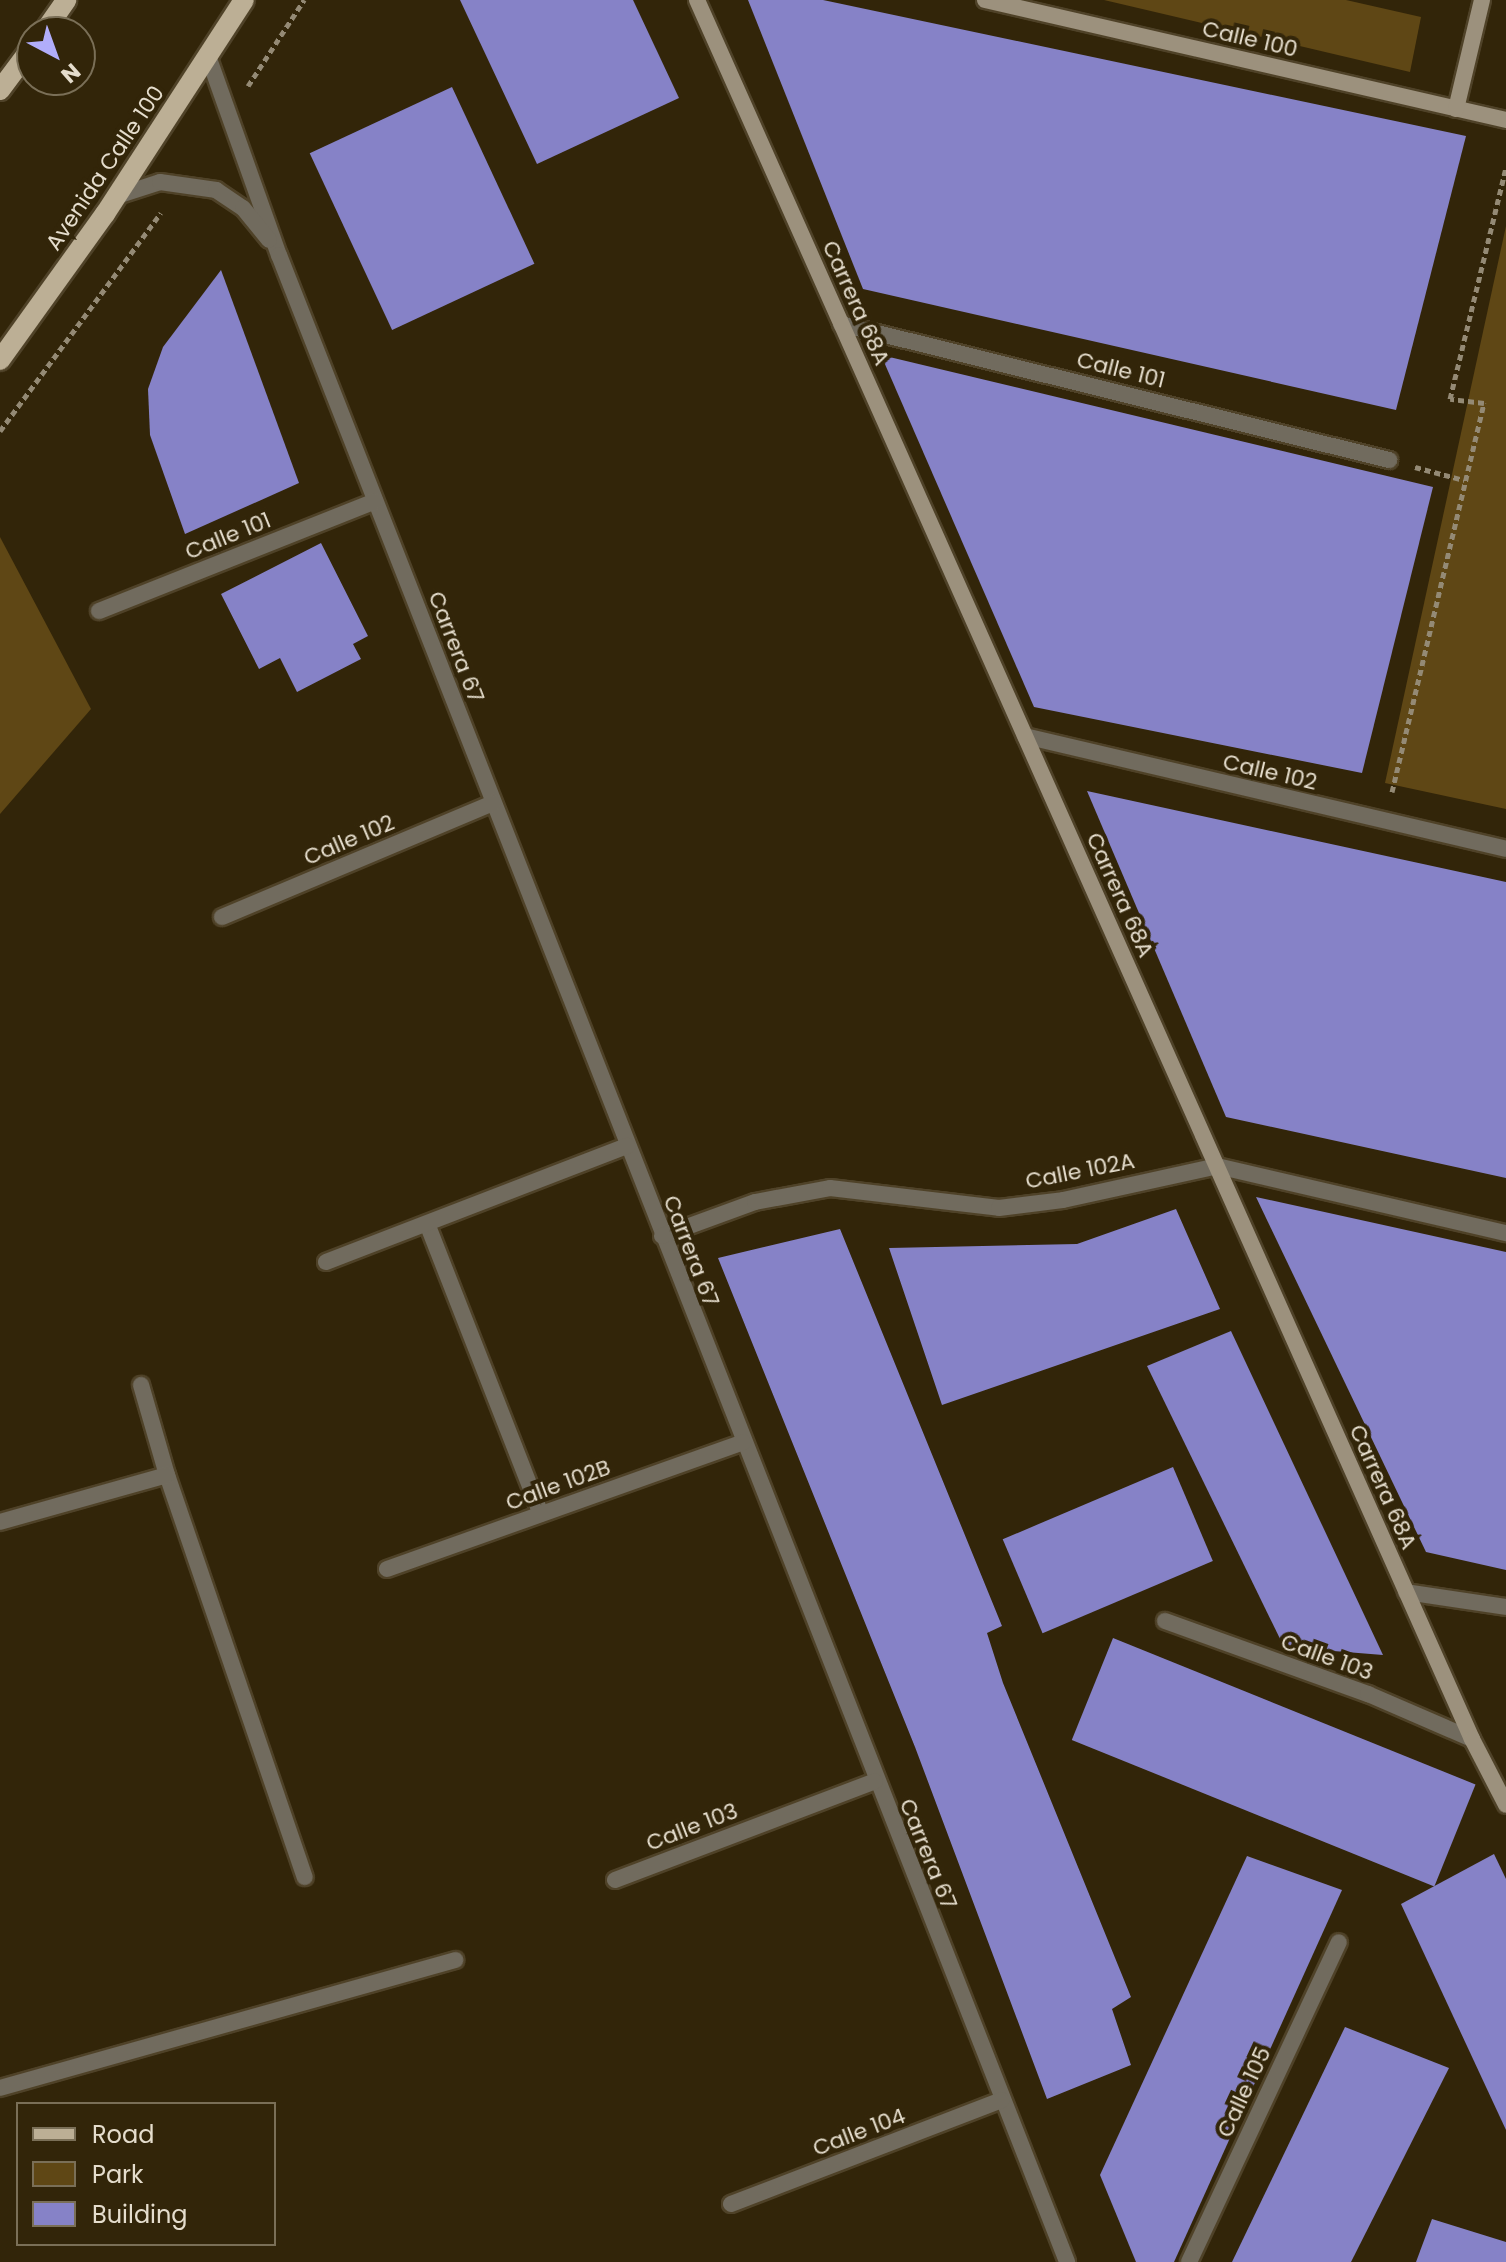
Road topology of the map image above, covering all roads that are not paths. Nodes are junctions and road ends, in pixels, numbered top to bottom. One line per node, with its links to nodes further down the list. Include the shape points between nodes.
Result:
1 (244, 0): 5 (main road, Avenida Calle 100)
2 (697, 0): 12 (street, Carrera 68A)
3 (985, 0): 8 (street, Calle 100)
4 (1482, 0): 8 (street)
5 (208, 56): 10 (main road, Avenida Calle 100); 11 (street, Carrera 67)
6 (16, 68): 7 (main road)
7 (1, 88)
8 (1456, 109): 9 (street, Calle 100)
9 (1506, 120)
10 (116, 196): 11 (street, Carrera 67, via 160,182 216,190 243,208); 13 (main road, Avenida Calle 100)
11 (279, 255): 15 (street, Carrera 67)
12 (841, 324): 14 (street, Calle 101); 17 (street, Carrera 68A)
13 (0, 360)
14 (1389, 460)
15 (375, 501): 16 (street, Calle 101); 18 (street, Carrera 67)
16 (99, 611)
17 (1025, 736): 19 (street, Calle 102); 22 (street, Carrera 68A)
18 (493, 803): 20 (street, Calle 102); 21 (street, Carrera 67)
19 (1506, 849)
20 (222, 917)
21 (627, 1146): 23 (street); 25 (street, Carrera 67)
22 (1217, 1166): 24 (street, Calle 102A); 25 (street, Calle 102A, via 1063,1200 999,1208 830,1188 755,1202); 33 (street, Carrera 68A)
23 (428, 1226): 26 (street); 30 (street)
24 (1506, 1233)
25 (662, 1236): 28 (street, Carrera 67)
26 (326, 1262)
27 (141, 1385): 29 (street)
28 (743, 1442): 30 (street, Calle 102B); 37 (street, Carrera 67)
29 (167, 1475): 31 (street); 39 (street)
30 (541, 1514): 32 (street, Calle 102B)
31 (0, 1522)
32 (387, 1569)
33 (1406, 1592): 34 (street); 36 (street, Carrera 68A)
34 (1506, 1607)
35 (1165, 1621): 36 (street, Calle 103, via 1368,1694)
36 (1472, 1739): 38 (street, Carrera 68A)
37 (875, 1781): 40 (street, Calle 103); 44 (street, Carrera 67)
38 (1506, 1805)
39 (305, 1877)
40 (615, 1880)
41 (1339, 1942): 47 (street, Calle 105)
42 (455, 1960): 43 (street)
43 (0, 2088)
44 (1002, 2100): 45 (street, Calle 104); 46 (street, Carrera 67)
45 (731, 2204)
46 (1067, 2262)
47 (1189, 2262)

